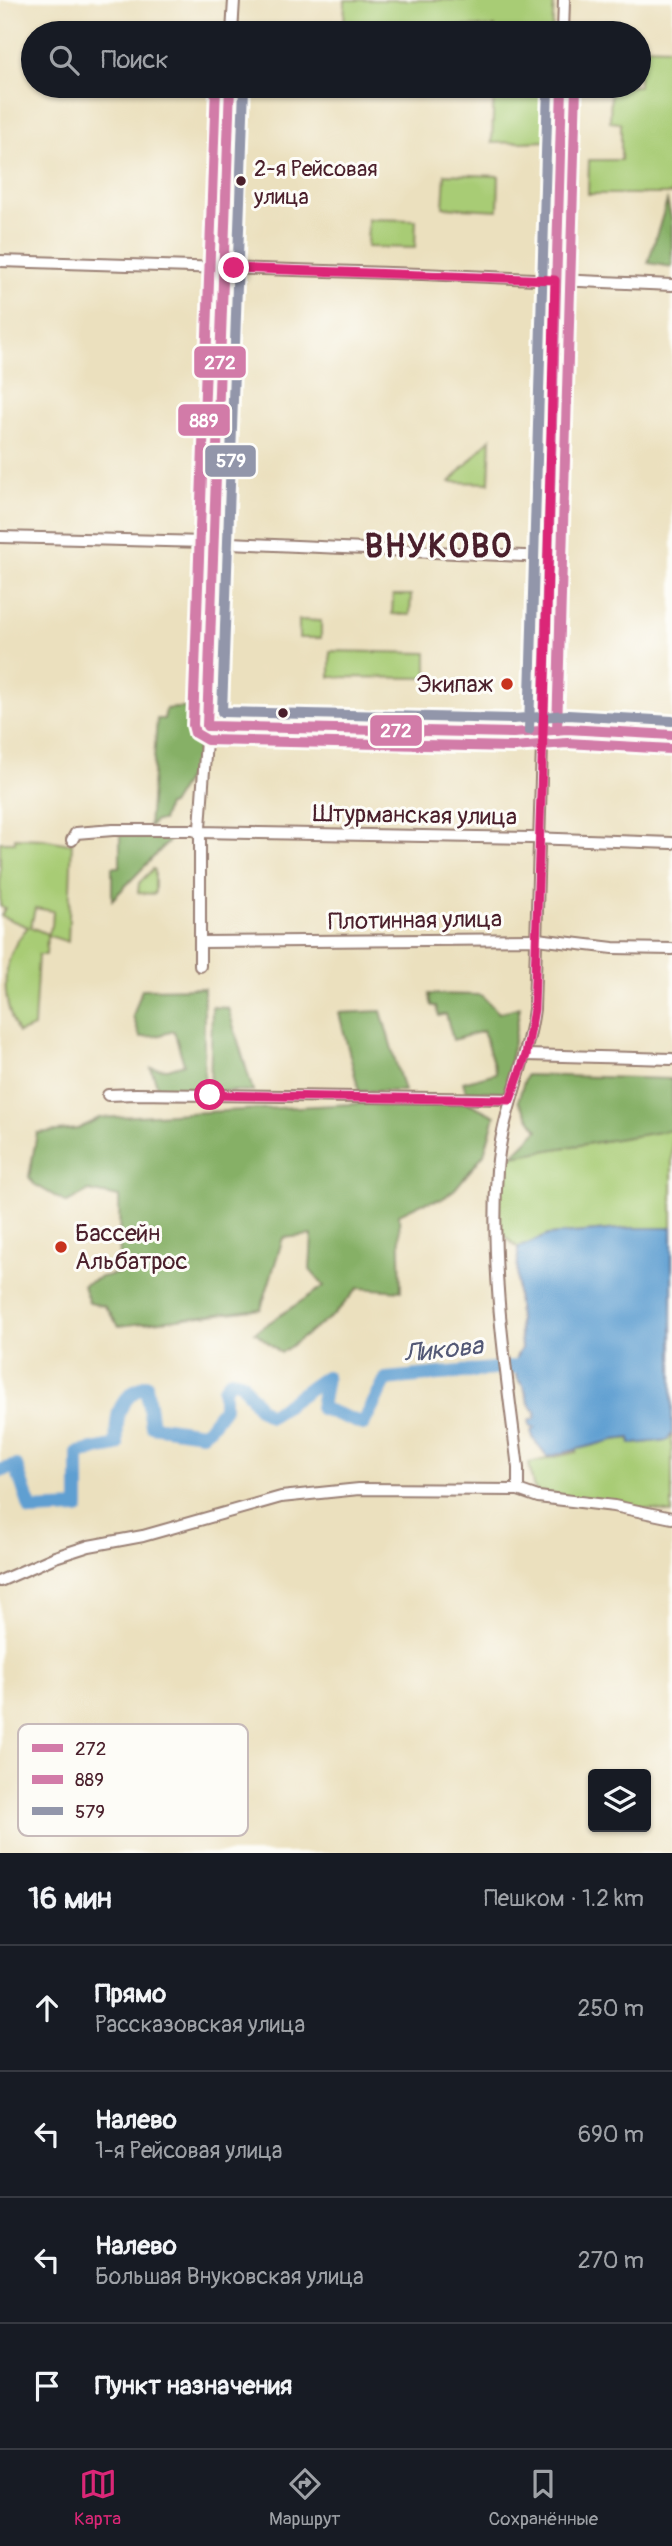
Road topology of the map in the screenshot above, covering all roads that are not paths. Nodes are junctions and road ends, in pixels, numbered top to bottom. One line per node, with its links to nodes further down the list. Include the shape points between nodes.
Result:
1 (234, 0): 3 (street)
2 (564, 0): 4 (street)
3 (233, 21)
4 (563, 21)
5 (230, 98): 8 (street)
6 (562, 98): 9 (street)
7 (0, 261): 8 (street)
8 (224, 268): 9 (street); 12 (street)
9 (555, 280): 10 (street); 13 (street)
10 (672, 285)
11 (0, 537): 12 (street)
12 (215, 543): 13 (street); 14 (street)
13 (548, 556): 15 (street)
14 (207, 726): 15 (street); 17 (street)
15 (543, 730): 16 (street); 18 (street)
16 (672, 735)
17 (200, 832): 18 (street, Штурманская улица); 19 (street, Штурманская улица, via 113,830 76,833); 22 (street)
18 (539, 838): 20 (street, Штурманская улица); 21 (street)
19 (72, 840)
20 (672, 843)
21 (537, 939): 22 (street, Плотинная улица); 23 (street, Плотинная улица); 25 (street, via 534,1009)
22 (201, 942): 24 (street)
23 (672, 949)
24 (200, 966)
25 (526, 1055): 26 (street); 28 (street)
26 (672, 1059)
27 (108, 1095): 28 (street)
28 (510, 1100): 29 (street, via 497,1169 497,1265)
29 (518, 1490): 30 (street); 31 (street, via 359,1489 281,1497 143,1536 89,1546)
30 (672, 1518)
31 (0, 1581)

